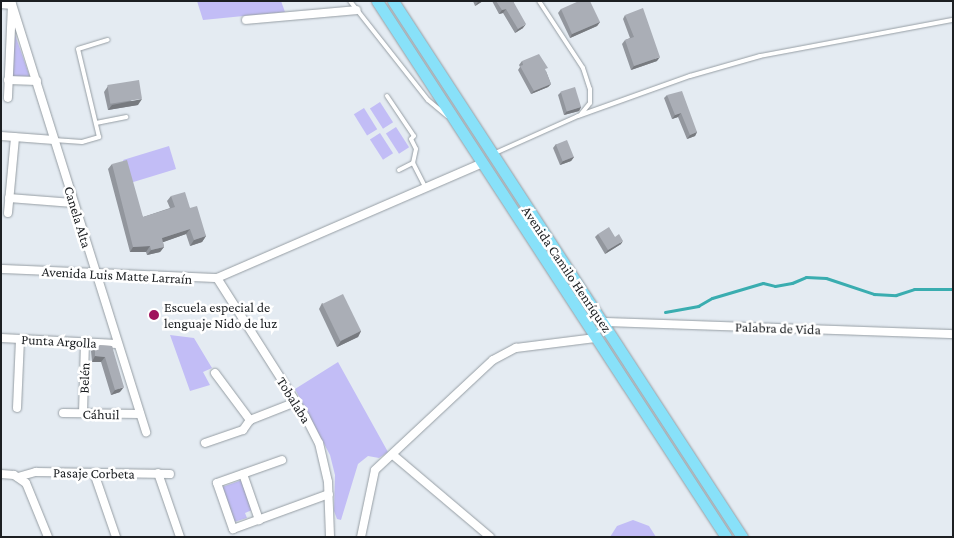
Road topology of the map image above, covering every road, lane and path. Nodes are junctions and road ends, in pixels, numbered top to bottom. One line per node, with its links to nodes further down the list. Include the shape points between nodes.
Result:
1 (350, 1): 7 (lane)
2 (377, 1): 17 (main road, Avenida Camilo Henríquez)
3 (393, 1): 22 (main road, Avenida Camilo Henríquez)
4 (539, 1): 15 (lane, via 568,41 590,89 590,103)
5 (11, 3): 6 (street); 11 (street); 12 (street, Canela Alta)
6 (1, 4)
7 (357, 10): 8 (street); 17 (lane, via 428,100)
8 (246, 20)
9 (953, 20): 15 (lane, via 760,56 690,76)
10 (108, 40): 18 (lane, via 78,49)
11 (8, 80): 12 (street); 14 (street)
12 (37, 81): 21 (street, Canela Alta)
13 (387, 96): 23 (lane, via 414,136 410,139 416,149)
14 (8, 98)
15 (578, 116): 22 (lane)
16 (126, 117): 18 (lane)
17 (452, 119): 24 (main road, Avenida Camilo Henríquez)
18 (96, 124): 21 (lane, via 98,137 82,142)
19 (1, 136): 20 (street)
20 (15, 137): 21 (street); 27 (street)
21 (54, 140): 28 (street, Canela Alta)
22 (491, 155): 33 (main road, Avenida Camilo Henríquez)
23 (413, 163): 25 (lane); 26 (lane)
24 (481, 164): 26 (street, Avenida Luis Matte Larraín); 36 (main road, Avenida Camilo Henríquez)
25 (399, 170)
26 (425, 186): 32 (street, Avenida Luis Matte Larraín)
27 (9, 198): 28 (street); 29 (street)
28 (74, 203): 31 (street, Canela Alta)
29 (8, 214)
30 (1, 269): 31 (street, Avenida Luis Matte Larraín)
31 (95, 274): 32 (street, Avenida Luis Matte Larraín); 39 (street, Canela Alta)
32 (218, 278): 41 (street, Tobalaba)
33 (603, 322): 34 (street, Palabra de Vida); 66 (main road, Avenida Camilo Henríquez)
34 (953, 334)
35 (1, 338): 37 (street, Punta Argolla)
36 (595, 338): 49 (street, via 516,348 493,360); 65 (main road, Avenida Camilo Henríquez)
37 (20, 339): 38 (street, Punta Argolla); 42 (street)
38 (85, 343): 39 (street, Punta Argolla); 44 (street, Belén)
39 (117, 344): 45 (street, Canela Alta)
40 (215, 373): 46 (street)
41 (296, 402): 46 (street); 57 (street, Tobalaba, via 319,443)
42 (17, 408)
43 (63, 413): 44 (street, Cáhuil)
44 (83, 413): 45 (street, Cáhuil)
45 (140, 414): 47 (street, Canela Alta)
46 (250, 420): 48 (street, via 243,430)
47 (146, 432)
48 (205, 443)
49 (393, 455): 63 (street, via 375,470); 64 (street)
50 (282, 460): 55 (street)
51 (94, 473): 53 (street, Pasaje Corbeta); 56 (street, Pasaje Corbeta, via 36,472); 60 (street)
52 (1, 474): 56 (street)
53 (158, 474): 54 (street, Pasaje Corbeta); 61 (street)
54 (170, 474)
55 (243, 474): 58 (street); 58 (street, via 217,483 233,529)
56 (18, 477): 59 (street, via 29,487)
57 (329, 494): 58 (street); 62 (street, Tobalaba)
58 (259, 520)
59 (48, 537)
60 (116, 537)
61 (180, 537)
62 (330, 537)
63 (362, 537)
64 (490, 537)
65 (726, 537)
66 (742, 537)

